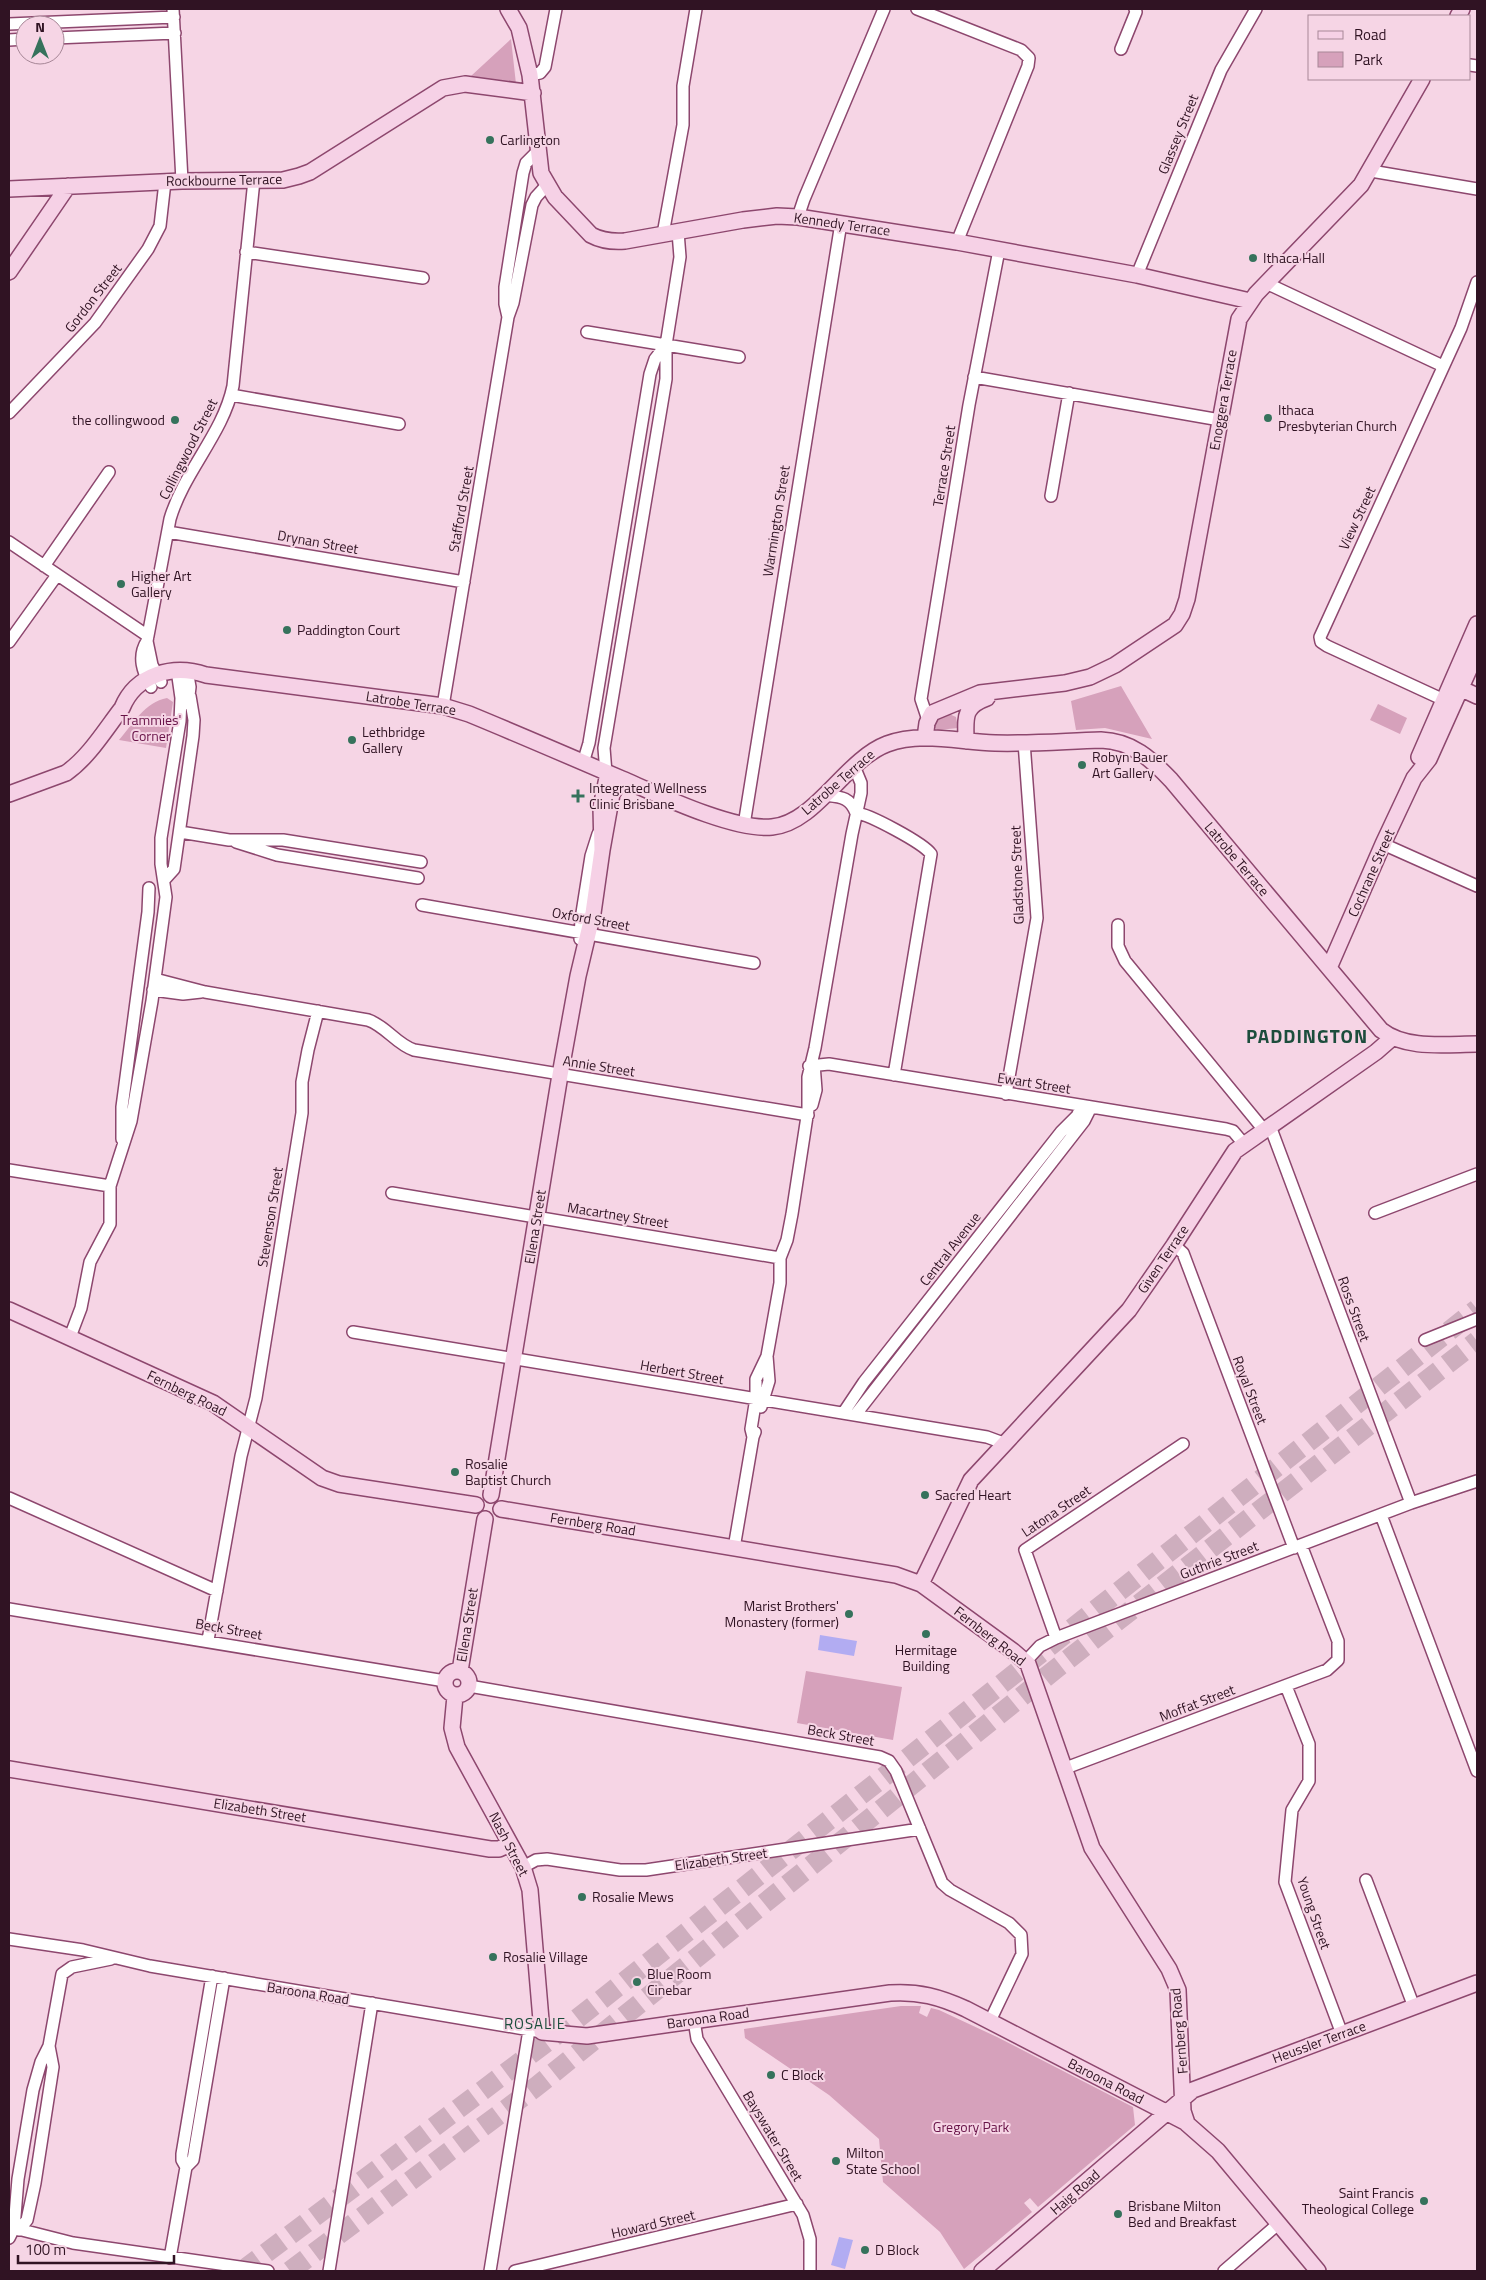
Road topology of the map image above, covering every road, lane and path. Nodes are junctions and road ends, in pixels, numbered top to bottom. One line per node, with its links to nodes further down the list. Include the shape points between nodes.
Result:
1 (508, 9): 13 (street, Kennedy Terrace, via 519,28)
2 (556, 9): 13 (street, via 546,65 542,72)
3 (696, 9): 27 (street, via 684,86 683,125)
4 (884, 9): 25 (street)
5 (917, 9): 28 (street, via 1028,55 1028,66)
6 (1135, 9): 12 (street)
7 (1256, 9): 33 (street, Glassey Street, via 1221,70)
8 (173, 13): 9 (street); 10 (street)
9 (9, 24)
10 (175, 33): 11 (street); 19 (street)
11 (65, 38)
12 (1121, 49)
13 (530, 75): 15 (street, Kennedy Terrace)
14 (1421, 80): 17 (street, Enoggera Terrace)
15 (533, 93): 16 (street, Kennedy Terrace); 18 (street, Rockbourne Terrace, via 465,84 443,88 310,172 283,180)
16 (537, 152): 22 (street, Kennedy Terrace, via 540,173); 38 (street, Stafford Street, via 526,163 523,173 504,287)
17 (1371, 171): 24 (street); 36 (street, Enoggera Terrace)
18 (254, 180): 19 (street, Rockbourne Terrace); 30 (street, Collingwood Street)
19 (182, 181): 20 (street, Rockbourne Terrace)
20 (165, 182): 21 (street, Rockbourne Terrace); 46 (street, Gordon Street, via 160,226 148,249 95,323)
21 (68, 186): 23 (street, Rockbourne Terrace); 31 (street)
22 (547, 186): 27 (street, Kennedy Terrace, via 577,221 598,239 614,242); 38 (street, Stafford Street, via 532,205 514,303)
23 (9, 189)
24 (1477, 189)
25 (798, 216): 26 (street, Kennedy Terrace); 27 (street, Kennedy Terrace, via 770,217)
26 (841, 223): 28 (street, Kennedy Terrace); 87 (street, Warmington Street)
27 (670, 233): 40 (street, via 679,264)
28 (957, 242): 29 (street, Kennedy Terrace)
29 (999, 250): 33 (street, Kennedy Terrace); 43 (street, Terrace Street)
30 (246, 252): 34 (street); 45 (street, Collingwood Street)
31 (14, 258): 32 (street)
32 (9, 272)
33 (1137, 275): 37 (street, Kennedy Terrace)
34 (423, 278)
35 (1477, 282): 42 (street, View Street)
36 (1266, 283): 37 (street, Enoggera Terrace); 42 (street)
37 (1250, 301): 47 (street, Enoggera Terrace, via 1237,327)
38 (508, 316): 57 (street, Stafford Street)
39 (587, 332): 40 (street)
40 (666, 345): 41 (street); 49 (street, via 652,364); 51 (street, via 666,379)
41 (739, 357)
42 (1443, 366): 71 (street, View Street, via 1320,637 1326,646)
43 (974, 377): 44 (street); 66 (street, Terrace Street)
44 (1070, 393): 47 (street); 52 (street)
45 (231, 394): 48 (street); 53 (street, Collingwood Street, via 225,413 176,502)
46 (9, 413)
47 (1220, 420): 67 (street, Enoggera Terrace, via 1185,608 1179,620 1170,630 1103,672)
48 (399, 424)
49 (634, 470): 51 (street); 58 (street)
50 (109, 472): 55 (street)
51 (649, 473): 60 (street)
52 (1051, 496)
53 (168, 532): 57 (street, Drynan Street); 61 (street, Collingwood Street)
54 (9, 542): 55 (street)
55 (44, 566): 56 (street)
56 (57, 575): 61 (street); 62 (street)
57 (464, 582): 72 (street, Stafford Street)
58 (608, 624): 60 (street); 79 (street)
59 (1477, 624): 71 (street, Cochrane Street)
60 (625, 627): 81 (street, via 604,748)
61 (148, 639): 65 (street, Collingwood Street, via 142,663)
62 (9, 642)
63 (1477, 652): 68 (street, Cochrane Street)
64 (182, 674): 65 (street, Latrobe Terrace); 69 (street); 72 (street, Latrobe Terrace); 75 (street)
65 (154, 681): 83 (street, via 126,700 74,767)
66 (924, 688): 73 (street, via 930,702); 74 (street, Terrace Street, via 921,702)
67 (1035, 688): 73 (street, Enoggera Terrace, via 988,691); 76 (street, Enoggera Terrace, via 977,703 967,714)
68 (1462, 689): 70 (street); 82 (street, Cochrane Street, via 1428,759)
69 (190, 696): 75 (street); 88 (street, via 194,728)
70 (1477, 696)
71 (1444, 700): 82 (street, Cochrane Street, via 1419,756)
72 (443, 706): 79 (street, Latrobe Terrace)
73 (942, 709): 74 (street, Enoggera Terrace, via 932,713); 76 (street, via 958,712)
74 (928, 720): 77 (street)
75 (180, 721): 94 (street, via 161,838)
76 (966, 734): 77 (street, Latrobe Terrace); 78 (street, Latrobe Terrace)
77 (924, 738): 80 (street, Latrobe Terrace, via 906,738 883,745)
78 (1024, 742): 103 (street, Latrobe Terrace, via 1111,740 1124,742 1145,755 1171,780); 112 (street, Gladstone Street, via 1037,918)
79 (583, 763): 81 (street, Latrobe Terrace)
80 (854, 766): 84 (street, Latrobe Terrace); 86 (street, via 861,791)
81 (612, 775): 85 (street, Ellena Street); 87 (street, Latrobe Terrace); 91 (street, Ellena Street)
82 (1414, 778): 90 (street, Cochrane Street)
83 (9, 794)
84 (824, 795): 86 (street, via 847,798); 87 (street, Latrobe Terrace, via 786,824 762,828)
85 (601, 811): 91 (street, Ellena Street); 99 (street, Ellena Street, via 597,841 591,856)
86 (856, 813): 109 (street); 111 (street, via 870,816 931,854)
87 (744, 825)
88 (180, 832): 89 (street); 94 (street, via 173,870)
89 (229, 840): 92 (street, via 283,840); 93 (street, via 277,855)
90 (1383, 844): 95 (street); 103 (street, Cochrane Street)
91 (602, 850): 99 (street, Ellena Street)
92 (421, 862)
93 (418, 878)
94 (164, 880): 101 (street, via 166,897)
95 (1477, 886)
96 (149, 888): 102 (street)
97 (422, 905): 99 (street, Oxford Street)
98 (1118, 925): 115 (street, Ross Street, via 1118,944 1125,961)
99 (584, 933): 100 (street, Oxford Street); 110 (street, Ellena Street, via 582,960)
100 (754, 963)
101 (156, 964): 102 (street); 104 (street); 105 (street)
102 (140, 965): 105 (street)
103 (1329, 968): 107 (street, Latrobe Terrace)
104 (154, 984): 106 (street, Annie Street); 117 (street, via 134,1107)
105 (136, 1000): 117 (street, via 122,1111)
106 (318, 1011): 110 (street, Annie Street, via 381,1025 414,1050); 134 (street, Stevenson Street, via 308,1050 302,1113)
107 (1392, 1038): 108 (street, via 1412,1042); 115 (street, Given Terrace)
108 (1477, 1044)
109 (812, 1066): 111 (street, Ewart Street, via 829,1064); 114 (street, via 816,1090)
110 (560, 1075): 114 (street, Annie Street); 123 (street, Ellena Street)
111 (894, 1075): 112 (street, Ewart Street)
112 (1006, 1094): 113 (street, Ewart Street)
113 (1087, 1107): 116 (street, Ewart Street, via 1226,1129 1233,1131); 133 (street, Central Avenue, via 1084,1121)
114 (808, 1115): 125 (street, via 788,1238)
115 (1267, 1128): 116 (street, Given Terrace); 142 (street, Ross Street)
116 (1244, 1144): 124 (street, Given Terrace, via 1228,1160)
117 (122, 1153): 120 (street)
118 (9, 1170): 120 (street)
119 (1477, 1174): 122 (street)
120 (110, 1186): 129 (street, via 110,1224 90,1262 81,1308)
121 (392, 1193): 123 (street, Macartney Street)
122 (1375, 1213)
123 (536, 1217): 125 (street, Macartney Street); 131 (street, Ellena Street)
124 (1174, 1245): 135 (street, Given Terrace, via 1129,1310); 147 (street, Royal Street, via 1182,1252)
125 (780, 1258): 132 (street, via 780,1283 767,1356 769,1381)
126 (9, 1310): 129 (street, Fernberg Road)
127 (1477, 1319): 130 (street)
128 (353, 1332): 131 (street, Herbert Street)
129 (70, 1337): 134 (street, Fernberg Road, via 213,1403)
130 (1425, 1340)
131 (513, 1359): 132 (street, Herbert Street); 139 (street, Ellena Street)
132 (759, 1399): 133 (street, Herbert Street); 148 (street, via 759,1423 753,1437)
133 (850, 1413): 135 (street, Herbert Street, via 987,1437)
134 (249, 1427): 143 (street, Fernberg Road, via 322,1478 339,1484); 150 (street, Stevenson Street)
135 (1006, 1444): 149 (street, Given Terrace, via 971,1480)
136 (1182, 1444): 152 (street, Latona Street, via 1025,1550)
137 (1477, 1474): 140 (street, Guthrie Street, via 1450,1484)
138 (1477, 1482): 140 (street, Guthrie Street)
139 (491, 1495): 143 (street, via 483,1495); 144 (street, via 498,1498)
140 (1430, 1497): 142 (street, Guthrie Street)
141 (9, 1498): 150 (street)
142 (1411, 1503): 145 (street, Guthrie Street)
143 (476, 1505): 146 (street, via 477,1512)
144 (501, 1509): 146 (street, via 497,1516); 148 (street, Fernberg Road)
145 (1381, 1515): 147 (street, Guthrie Street); 163 (street)
146 (485, 1519): 156 (street, Ellena Street)
147 (1298, 1546): 152 (street, Guthrie Street); 154 (street, Royal Street, via 1338,1641)
148 (734, 1548): 149 (street, Fernberg Road, via 884,1572)
149 (921, 1584): 155 (street, Fernberg Road)
150 (217, 1591): 153 (street, Stevenson Street)
151 (9, 1609): 153 (street, Beck Street)
152 (1056, 1638): 155 (street, Guthrie Street, via 1040,1646)
153 (208, 1640): 157 (street, Beck Street)
154 (1338, 1660): 159 (street, Moffat Street, via 1327,1670)
155 (1026, 1661): 162 (street, Fernberg Road)
156 (460, 1671): 157 (street, Ellena Street, via 452,1672); 158 (street, Ellena Street, via 468,1678)
157 (445, 1681): 160 (street, via 446,1689)
158 (469, 1686): 160 (street, via 465,1692); 164 (street, Beck Street, via 885,1758 894,1767)
159 (1286, 1686): 162 (street, Moffat Street); 177 (street, Young Street, via 1309,1744 1308,1781 1292,1810 1285,1882)
160 (455, 1696): 165 (street, Nash Street, via 452,1728 457,1747)
161 (9, 1769): 165 (street, Elizabeth Street, via 490,1849 499,1850)
162 (1063, 1769): 179 (street, Fernberg Road, via 1092,1848 1169,1969 1178,1990)
163 (1477, 1771)
164 (920, 1829): 166 (street, Elizabeth Street, via 646,1870 620,1870 547,1859 536,1860); 175 (street, Beck Street, via 942,1883 1009,1923 1021,1935 1022,1954)
165 (510, 1844): 166 (street, Nash Street)
166 (523, 1867): 176 (street, Nash Street, via 530,1890)
167 (1366, 1880): 173 (street)
168 (9, 1939): 169 (street, Baroona Road, via 75,1948)
169 (116, 1958): 170 (street, Baroona Road); 178 (street, via 77,1966 62,1973)
170 (218, 1977): 172 (street, Baroona Road); 185 (street, via 182,2154 186,2167)
171 (1477, 1983): 173 (street, Heussler Terrace)
172 (372, 2003): 176 (street, Baroona Road); 187 (street)
173 (1414, 2007): 177 (street, Heussler Terrace)
174 (694, 2020): 175 (street, Baroona Road, via 902,1992 934,1996); 176 (street, Baroona Road, via 587,2036); 182 (street, Bayswater Street, via 697,2039)
175 (990, 2021): 180 (street, Baroona Road)
176 (536, 2031): 188 (street)
177 (1342, 2034): 179 (street, Heussler Terrace, via 1200,2087)
178 (49, 2046): 184 (street, via 33,2090 18,2179); 184 (street, via 53,2067 35,2182 27,2220)
179 (1184, 2099): 180 (street, Heussler Terrace); 181 (street, Fernberg Road, via 1183,2114)
180 (1168, 2112): 181 (street, Baroona Road); 191 (street, Haig Road)
181 (1187, 2123): 183 (street, Baroona Road, via 1218,2151)
182 (798, 2204): 189 (street, Howard Street); 190 (street, Bayswater Street, via 810,2239)
183 (1278, 2224): 192 (street); 193 (street, Baroona Road)
184 (14, 2232): 185 (street)
185 (170, 2258): 186 (street)
186 (268, 2271)
187 (329, 2271)
188 (490, 2271)
189 (515, 2271)
190 (810, 2271)
191 (982, 2271)
192 (1224, 2271)
193 (1318, 2271)

